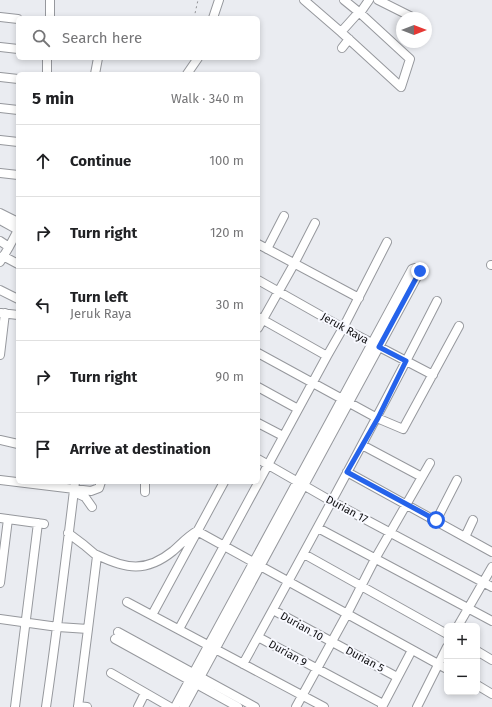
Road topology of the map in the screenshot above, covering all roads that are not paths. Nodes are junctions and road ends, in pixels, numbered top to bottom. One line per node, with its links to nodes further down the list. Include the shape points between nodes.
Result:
1 (50, 0): 11 (street)
2 (219, 0): 12 (street)
3 (304, 0): 15 (street)
4 (344, 0): 8 (street)
5 (369, 0): 8 (street)
6 (378, 0): 7 (street)
7 (391, 7): 9 (street); 10 (street)
8 (360, 12): 15 (street); 16 (street, via 410,59 401,87)
9 (396, 12)
10 (401, 12)
11 (50, 16)
12 (214, 16)
13 (0, 17): 14 (street)
14 (16, 19)
15 (341, 32): 16 (street)
16 (349, 39): 18 (street)
17 (0, 47): 19 (street)
18 (342, 48)
19 (16, 49)
20 (47, 60): 23 (street)
21 (98, 60): 24 (street)
22 (197, 60): 25 (street)
23 (47, 72)
24 (95, 72)
25 (189, 72)
26 (0, 77): 27 (street)
27 (16, 79)
28 (0, 108): 29 (street)
29 (16, 110)
30 (0, 140): 31 (street)
31 (16, 142)
32 (0, 173): 33 (street)
33 (16, 175)
34 (0, 213): 37 (street)
35 (284, 216): 45 (street)
36 (0, 220): 39 (street)
37 (16, 221)
38 (315, 223): 48 (street)
39 (16, 229)
40 (16, 234): 44 (street)
41 (0, 241): 44 (street)
42 (387, 242): 54 (street)
43 (260, 245): 45 (street)
44 (9, 247): 46 (street)
45 (267, 249): 48 (street)
46 (2, 259): 47 (street)
47 (16, 263)
48 (294, 264): 52 (street); 54 (street)
49 (260, 281): 52 (street, Jeruk Raya)
50 (406, 287): 61 (street)
51 (0, 290): 53 (street)
52 (279, 291): 58 (street); 60 (street, Jeruk Raya)
53 (16, 298)
54 (359, 298): 60 (street)
55 (437, 301): 65 (street)
56 (3, 313): 57 (street); 63 (street)
57 (16, 315)
58 (260, 319): 64 (street)
59 (459, 326): 66 (street)
60 (343, 328): 61 (street, Jeruk Raya); 64 (street)
61 (376, 345): 65 (street, Jeruk Raya); 69 (street); 70 (street)
62 (260, 354): 67 (street)
63 (0, 355)
64 (327, 356): 67 (street)
65 (406, 361): 66 (street, Jeruk Raya); 72 (street)
66 (433, 375): 72 (street, via 404,429)
67 (314, 382): 69 (street); 71 (street)
68 (260, 388): 71 (street)
69 (342, 397): 70 (street); 87 (street)
70 (350, 402): 72 (street); 87 (street)
71 (298, 408): 74 (street)
72 (378, 418): 77 (street)
73 (260, 424): 74 (street)
74 (283, 436): 79 (street)
75 (0, 440): 76 (street)
76 (16, 444)
77 (362, 445): 81 (street); 82 (street)
78 (260, 461): 79 (street, Durian 17)
79 (268, 464): 83 (street); 87 (street, Durian 17)
80 (430, 464): 82 (street)
81 (347, 472): 95 (street); 96 (street)
82 (422, 477): 96 (street)
83 (260, 479)
84 (0, 480): 86 (street)
85 (457, 480): 99 (street)
86 (16, 482)
87 (301, 483): 95 (street, Durian 17); 111 (street); 112 (street)
88 (37, 484): 93 (street)
89 (100, 484): 93 (street, via 94,491)
90 (145, 484): 94 (street)
91 (223, 484): 102 (street)
92 (257, 484): 106 (street)
93 (74, 488): 97 (street); 104 (street)
94 (144, 492)
95 (331, 501): 101 (street); 103 (street, Durian 17)
96 (406, 505): 99 (street); 103 (street)
97 (92, 507)
98 (4, 518): 116 (street); 127 (street, via 41,523)
99 (436, 520): 105 (street)
100 (473, 520): 105 (street)
101 (318, 528): 108 (street); 110 (street)
102 (197, 531): 106 (street); 109 (street, via 159,562 146,566 126,566); 124 (street)
103 (391, 532): 110 (street); 115 (street, Durian 17)
104 (68, 533): 109 (street); 129 (street)
105 (465, 537): 107 (street)
106 (224, 547): 111 (street); 131 (street)
107 (492, 552)
108 (304, 554): 114 (street); 117 (street)
109 (97, 555): 130 (street)
110 (375, 559): 117 (street); 121 (street)
111 (253, 563): 112 (street); 120 (street)
112 (261, 567): 114 (street); 120 (street)
113 (492, 567): 115 (street)
114 (288, 581): 122 (street); 123 (street)
115 (484, 582): 118 (street, Durian 17); 121 (street)
116 (0, 583)
117 (361, 586): 123 (street); 132 (street)
118 (492, 587)
119 (127, 602): 124 (street)
120 (234, 606): 136 (street)
121 (469, 608): 126 (street); 128 (street)
122 (273, 610): 134 (street); 135 (street, Durian 10)
123 (347, 614): 135 (street); 137 (street)
124 (152, 616): 131 (street)
125 (0, 619): 127 (street)
126 (492, 621)
127 (26, 623): 129 (street); 153 (street)
128 (460, 623)
129 (58, 627): 130 (street); 154 (street)
130 (88, 629): 155 (street)
131 (179, 629): 136 (street)
132 (444, 632)
133 (119, 637): 147 (street)
134 (258, 637): 141 (street); 144 (street, Durian 9)
135 (332, 642): 144 (street); 146 (street, Durian 5)
136 (212, 648): 141 (street); 147 (street)
137 (412, 650): 142 (street); 146 (street)
138 (444, 653): 142 (street)
139 (480, 653): 140 (street)
140 (492, 660)
141 (244, 664): 151 (street)
142 (439, 664): 143 (street); 165 (street)
143 (444, 667)
144 (317, 669): 151 (street); 152 (street, Durian 9)
145 (111, 673): 149 (street)
146 (397, 677): 152 (street)
147 (195, 679): 159 (street); 160 (street); 161 (street); 162 (street)
148 (480, 688): 150 (street)
149 (145, 693): 157 (street); 158 (street)
150 (492, 694)
151 (302, 695): 163 (street); 164 (street)
152 (382, 705)
153 (15, 707)
154 (46, 707)
155 (78, 707): 156 (street)
156 (88, 707)
157 (138, 707)
158 (170, 707)
159 (175, 707)
160 (184, 707)
161 (238, 707)
162 (255, 707)
163 (296, 707)
164 (324, 707)
165 (417, 707)

